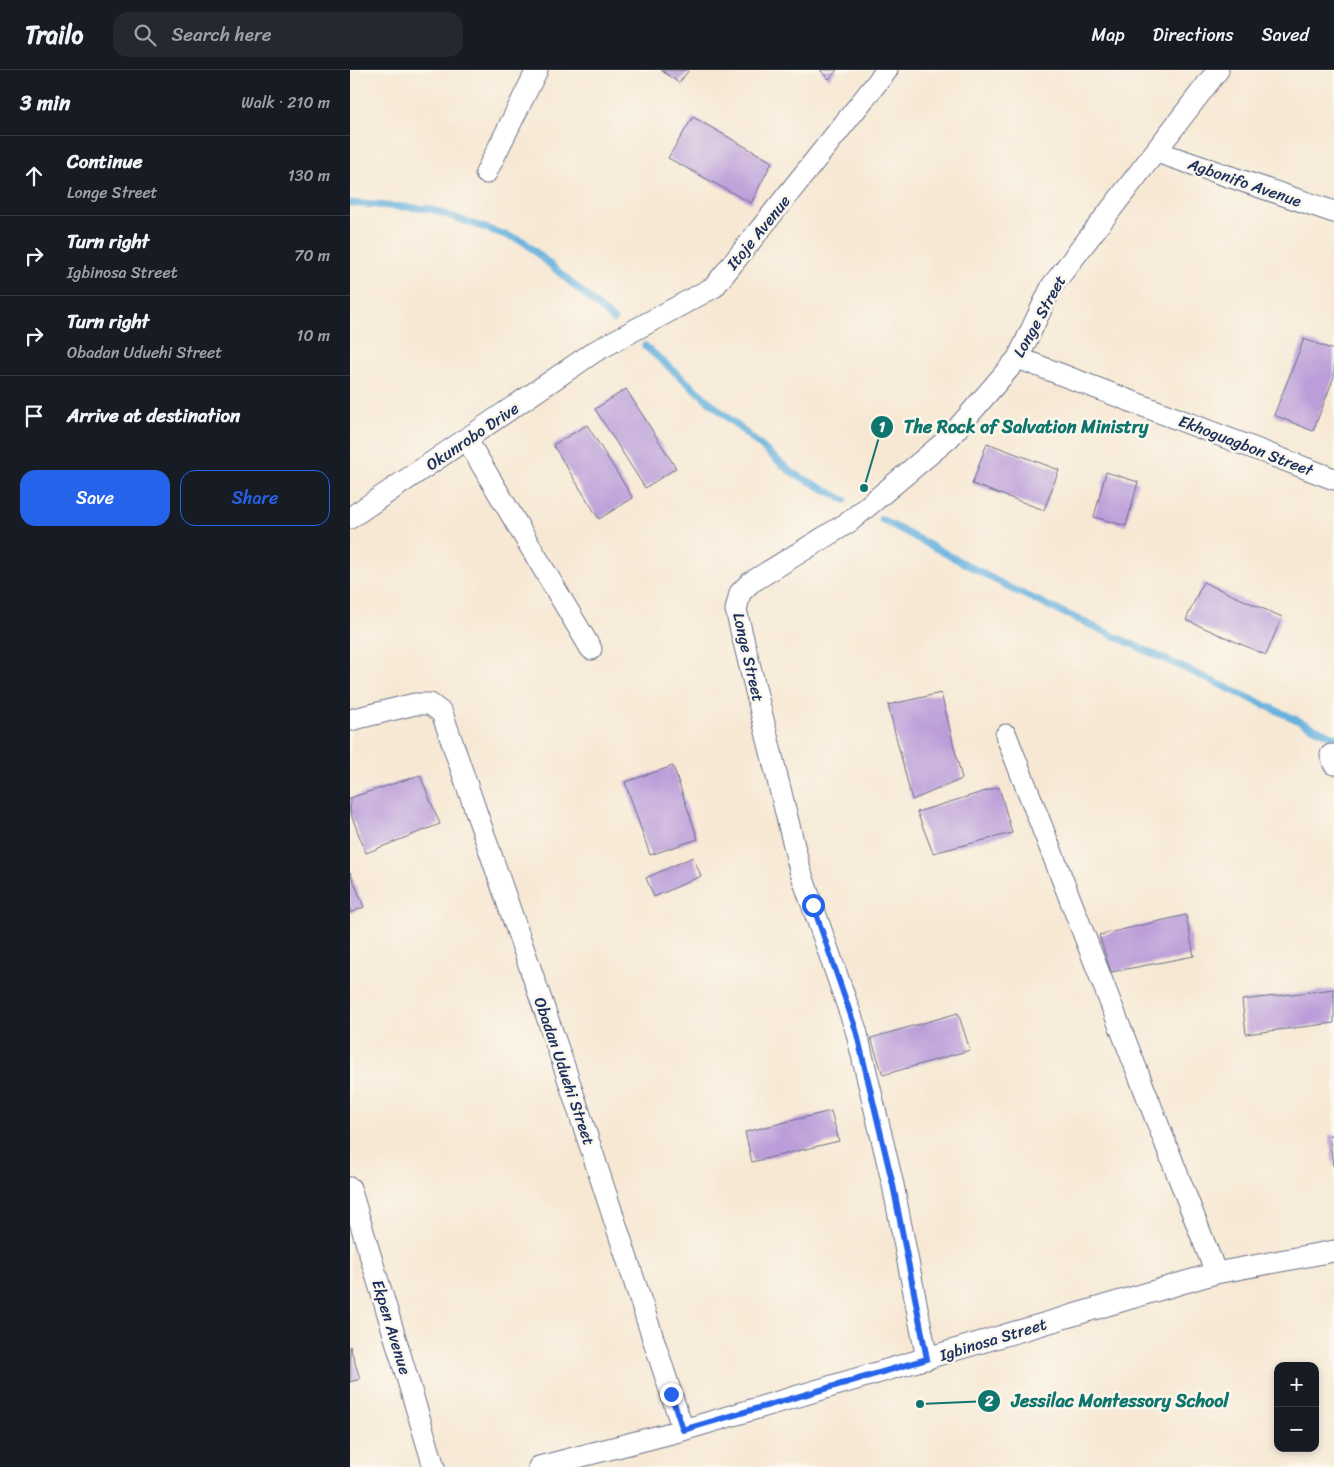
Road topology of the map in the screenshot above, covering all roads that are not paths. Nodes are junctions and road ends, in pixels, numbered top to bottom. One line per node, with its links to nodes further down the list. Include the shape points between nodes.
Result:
1 (537, 70): 5 (street)
2 (887, 70): 7 (street, Itoje Avenue, via 714,287)
3 (1218, 70): 4 (street, Longe Street)
4 (1157, 152): 6 (street, Agbonifo Avenue); 8 (street, Longe Street, via 1052,286)
5 (486, 173)
6 (1334, 212)
7 (594, 352): 9 (street, Okunrobo Drive)
8 (1018, 358): 10 (street, Ekhoguagbon Street); 18 (street, Longe Street, via 949,438 849,522 750,583 740,593 736,610 800,870 856,1030 893,1185)
9 (467, 440): 11 (street, Okunrobo Drive); 12 (street)
10 (1334, 479)
11 (350, 518)
12 (591, 649)
13 (350, 720): 19 (street, Obadan Uduehi Street, via 415,704 430,704 442,713 566,1069)
14 (1006, 735): 17 (street)
15 (350, 1188): 20 (street, Ekpen Avenue)
16 (1334, 1251): 17 (street, Igbinosa Street)
17 (1216, 1273): 18 (street, Igbinosa Street)
18 (927, 1359): 19 (street, Igbinosa Street)
19 (683, 1430): 21 (street, Igbinosa Street)
20 (434, 1467)
21 (538, 1467)

